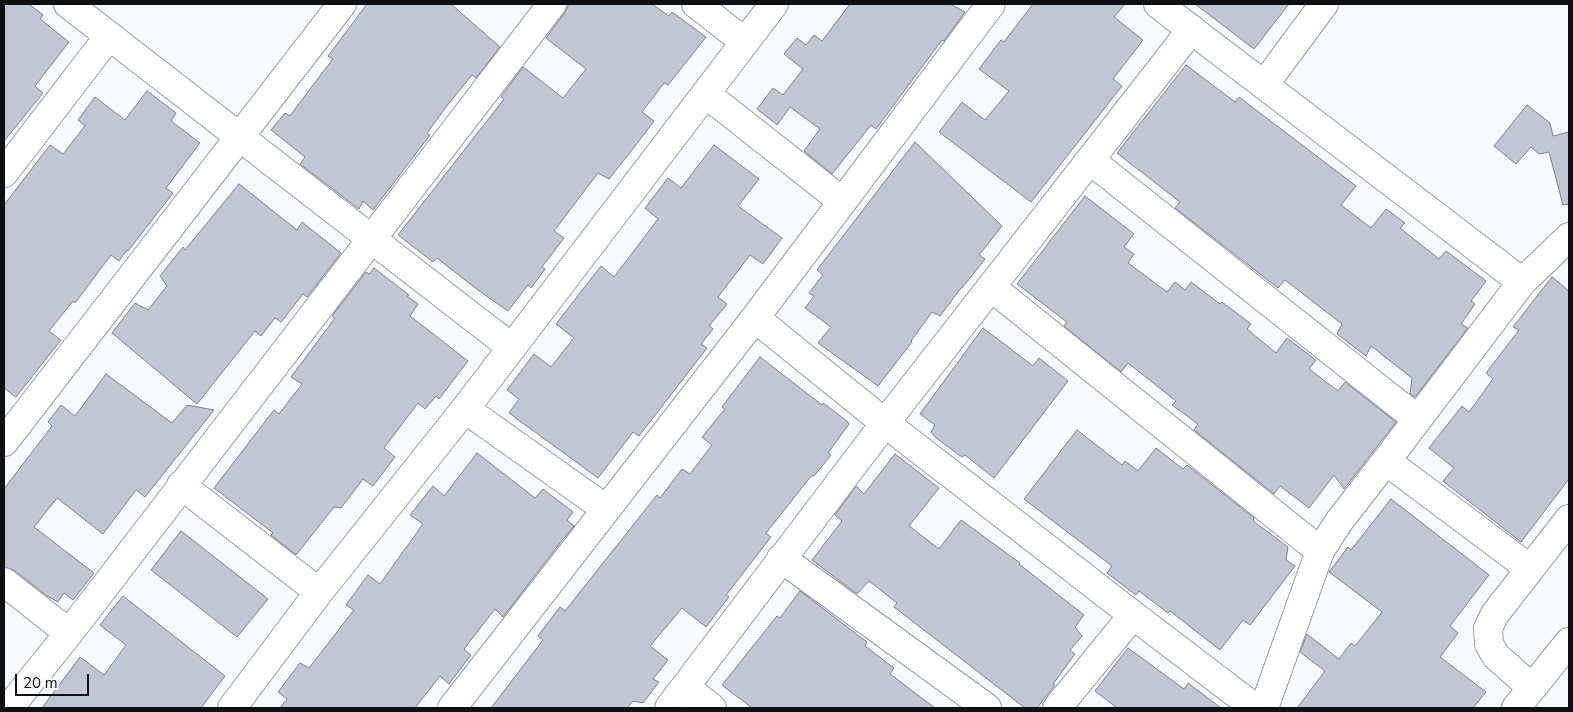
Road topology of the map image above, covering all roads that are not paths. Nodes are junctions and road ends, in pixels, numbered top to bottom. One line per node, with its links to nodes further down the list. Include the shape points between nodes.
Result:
1 (68, 4): 10 (street)
2 (342, 4): 14 (street)
3 (552, 4): 19 (street)
4 (696, 4): 11 (street)
5 (774, 4): 11 (street)
6 (991, 4): 17 (street)
7 (1158, 4): 9 (street)
8 (1324, 4): 12 (street)
9 (1192, 29): 12 (street); 15 (street)
10 (108, 36): 14 (street); 16 (street)
11 (745, 42): 13 (street)
12 (1264, 85): 20 (street)
13 (706, 94): 17 (street); 23 (street)
14 (238, 136): 19 (street); 27 (street)
15 (1091, 161): 21 (street); 25 (street)
16 (4, 173)
17 (842, 201): 22 (street)
18 (1569, 237): 20 (street)
19 (373, 238): 23 (street); 29 (street)
20 (1522, 282): 25 (street)
21 (991, 287): 26 (street); 32 (street)
22 (755, 318): 26 (street); 30 (street)
23 (512, 347): 24 (street)
24 (465, 409): 30 (street); 36 (street)
25 (1417, 419): 28 (street)
26 (886, 423): 33 (street); 37 (street)
27 (4, 442)
28 (1386, 461): 32 (street); 34 (street)
29 (181, 485): 36 (street); 38 (street)
30 (606, 509): 44 (street)
31 (1569, 518): 34 (street)
32 (1320, 551): 49 (street)
33 (782, 558): 40 (street); 46 (street)
34 (1529, 568): 41 (street, via 1488,628 1489,644)
35 (4, 582): 38 (street)
36 (319, 592): 43 (street)
37 (1133, 616): 47 (street); 48 (street)
38 (69, 633): 42 (street)
39 (1569, 642): 41 (street)
40 (677, 698): 45 (street)
41 (1524, 698)
42 (9, 708)
43 (232, 708)
44 (452, 708)
45 (712, 708)
46 (987, 708)
47 (1057, 708)
48 (1255, 708)
49 (1264, 708)

